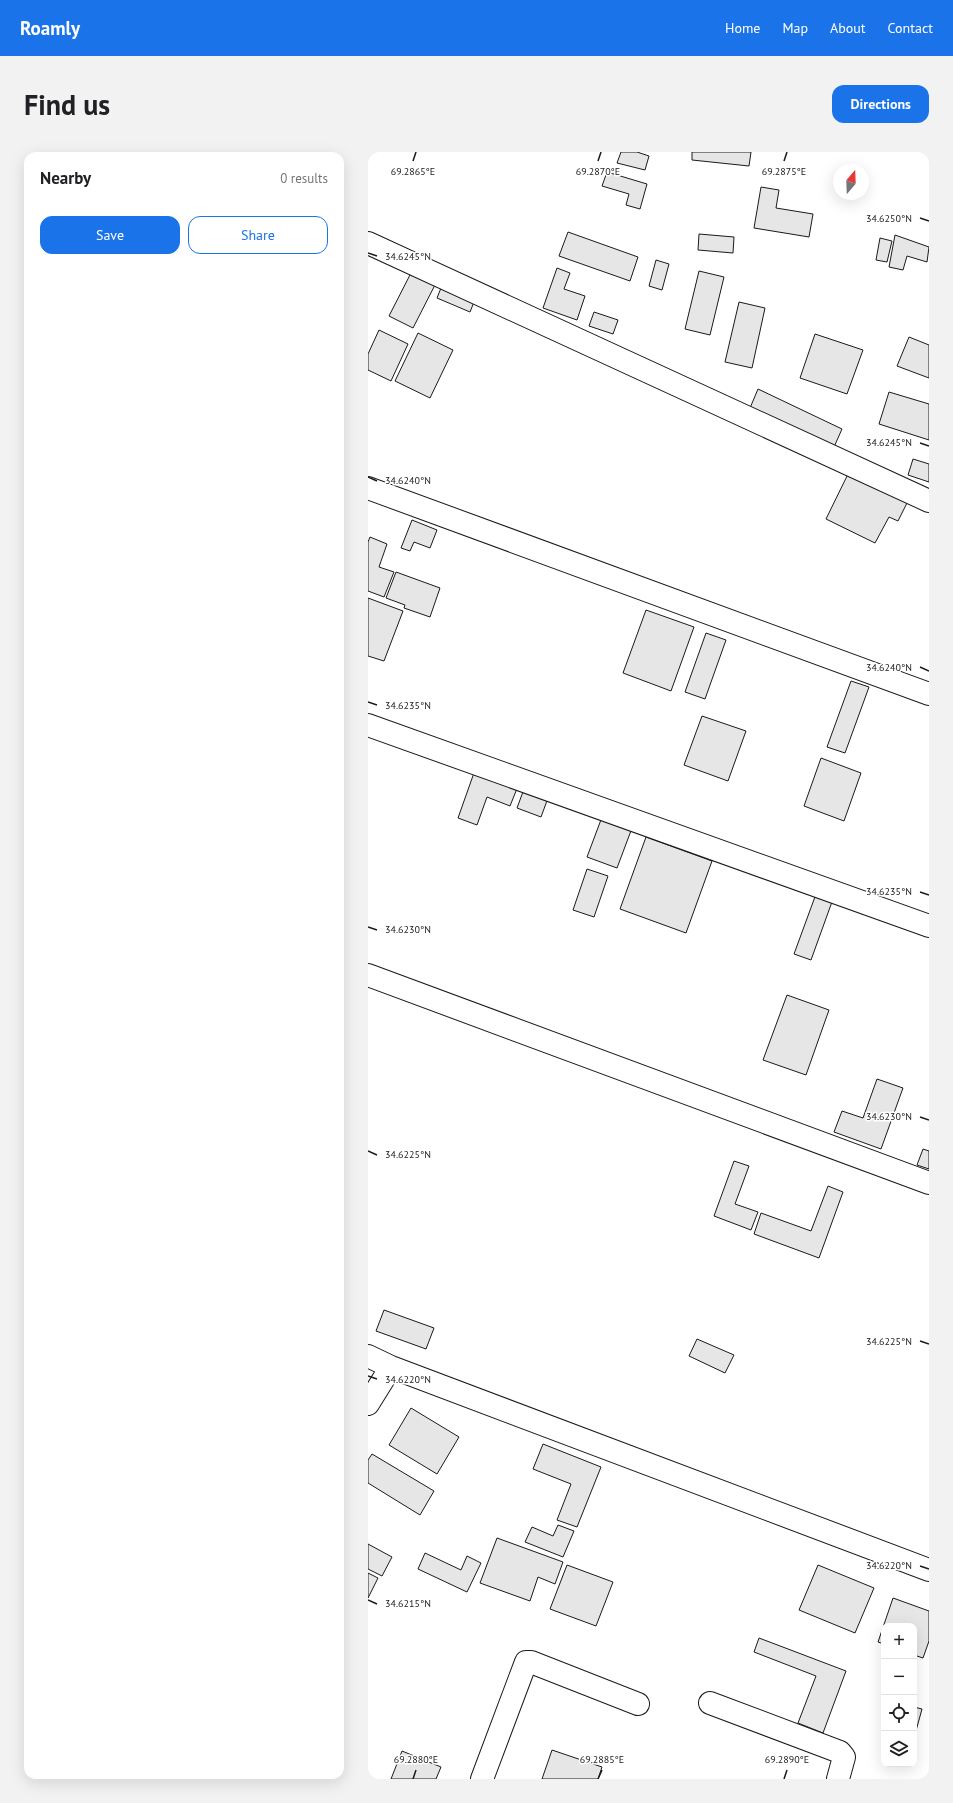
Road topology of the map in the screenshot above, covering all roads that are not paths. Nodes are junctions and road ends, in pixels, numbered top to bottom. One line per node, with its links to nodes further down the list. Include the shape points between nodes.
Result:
1 (368, 243): 3 (street)
2 (368, 488): 4 (street)
3 (929, 501)
4 (929, 694)
5 (368, 725): 6 (street)
6 (929, 926)
7 (368, 975): 8 (street)
8 (929, 1183)
9 (368, 1356): 10 (street)
10 (391, 1367): 11 (street); 12 (street)
11 (368, 1404)
12 (929, 1570)
13 (710, 1703): 16 (street, via 840,1752 844,1757)
14 (638, 1704): 15 (street, via 526,1662)
15 (482, 1779)
16 (838, 1779)

